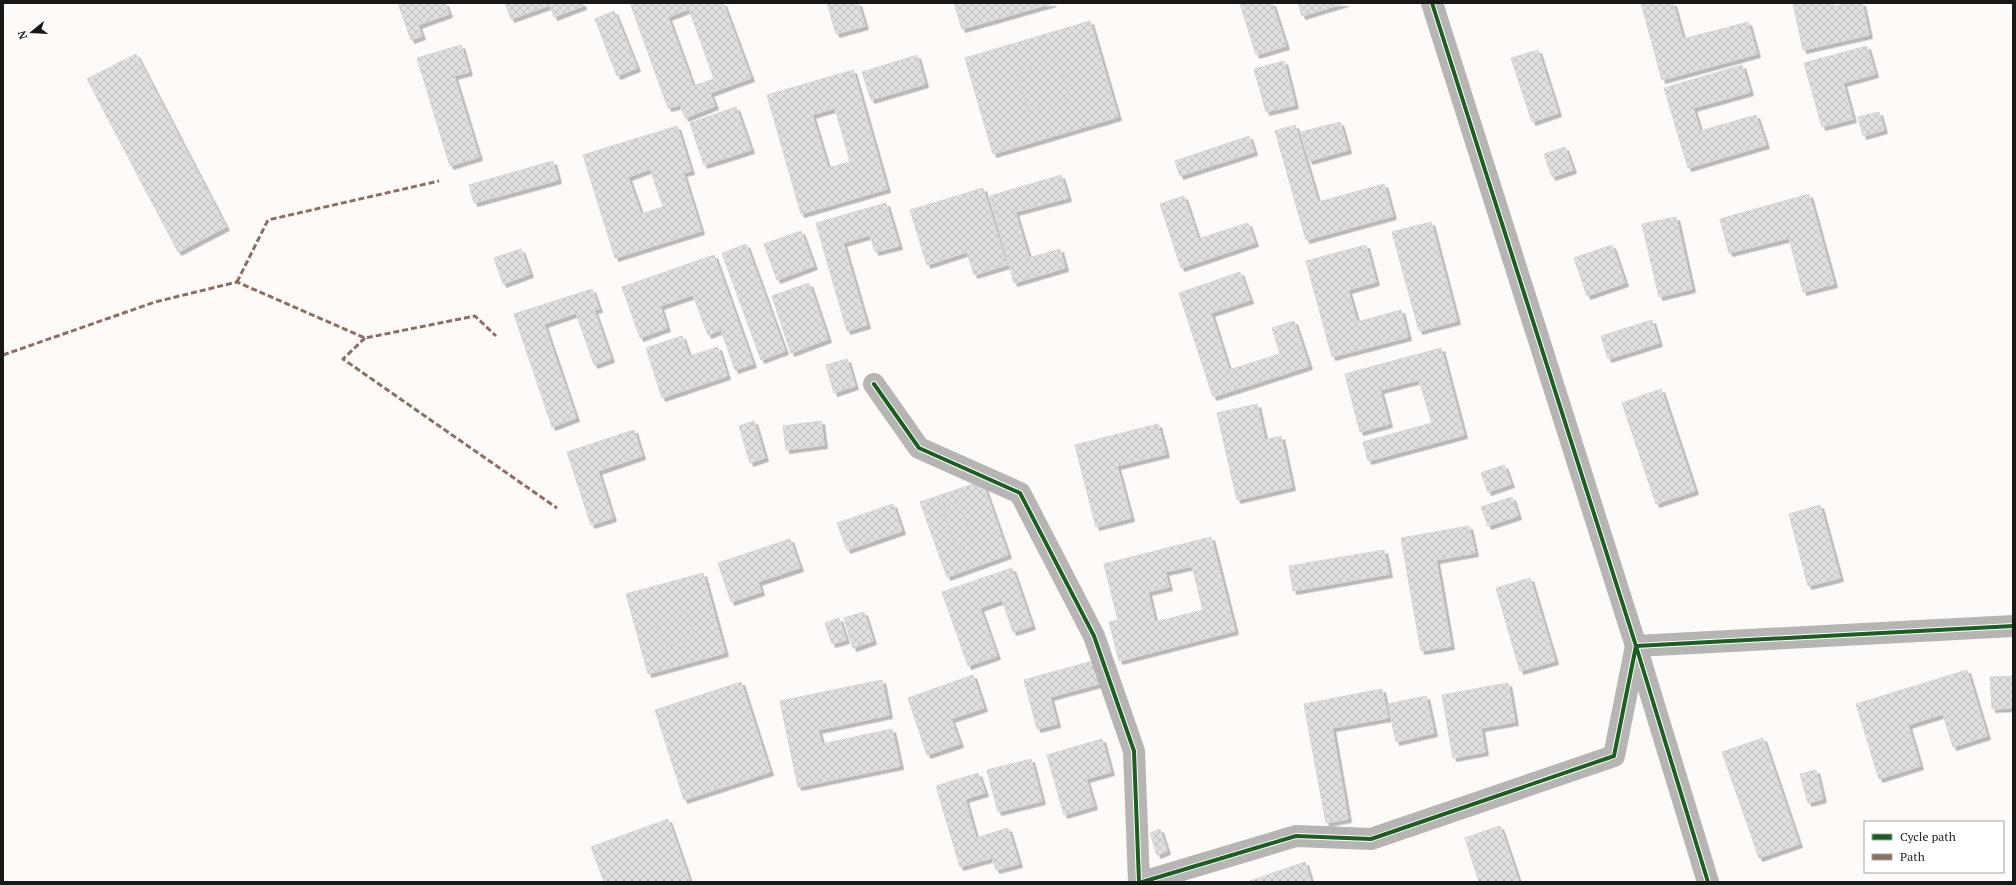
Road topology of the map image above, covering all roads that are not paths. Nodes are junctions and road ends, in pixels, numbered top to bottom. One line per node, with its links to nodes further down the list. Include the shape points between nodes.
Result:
1 (1432, 3): 4 (street)
2 (874, 384): 5 (street, via 918,448 1020,493 1094,636 1134,751)
3 (2013, 626): 4 (street)
4 (1636, 646): 6 (street, via 1614,756 1371,839 1296,836); 7 (street)
5 (1139, 882)
6 (1142, 882)
7 (1708, 882)

